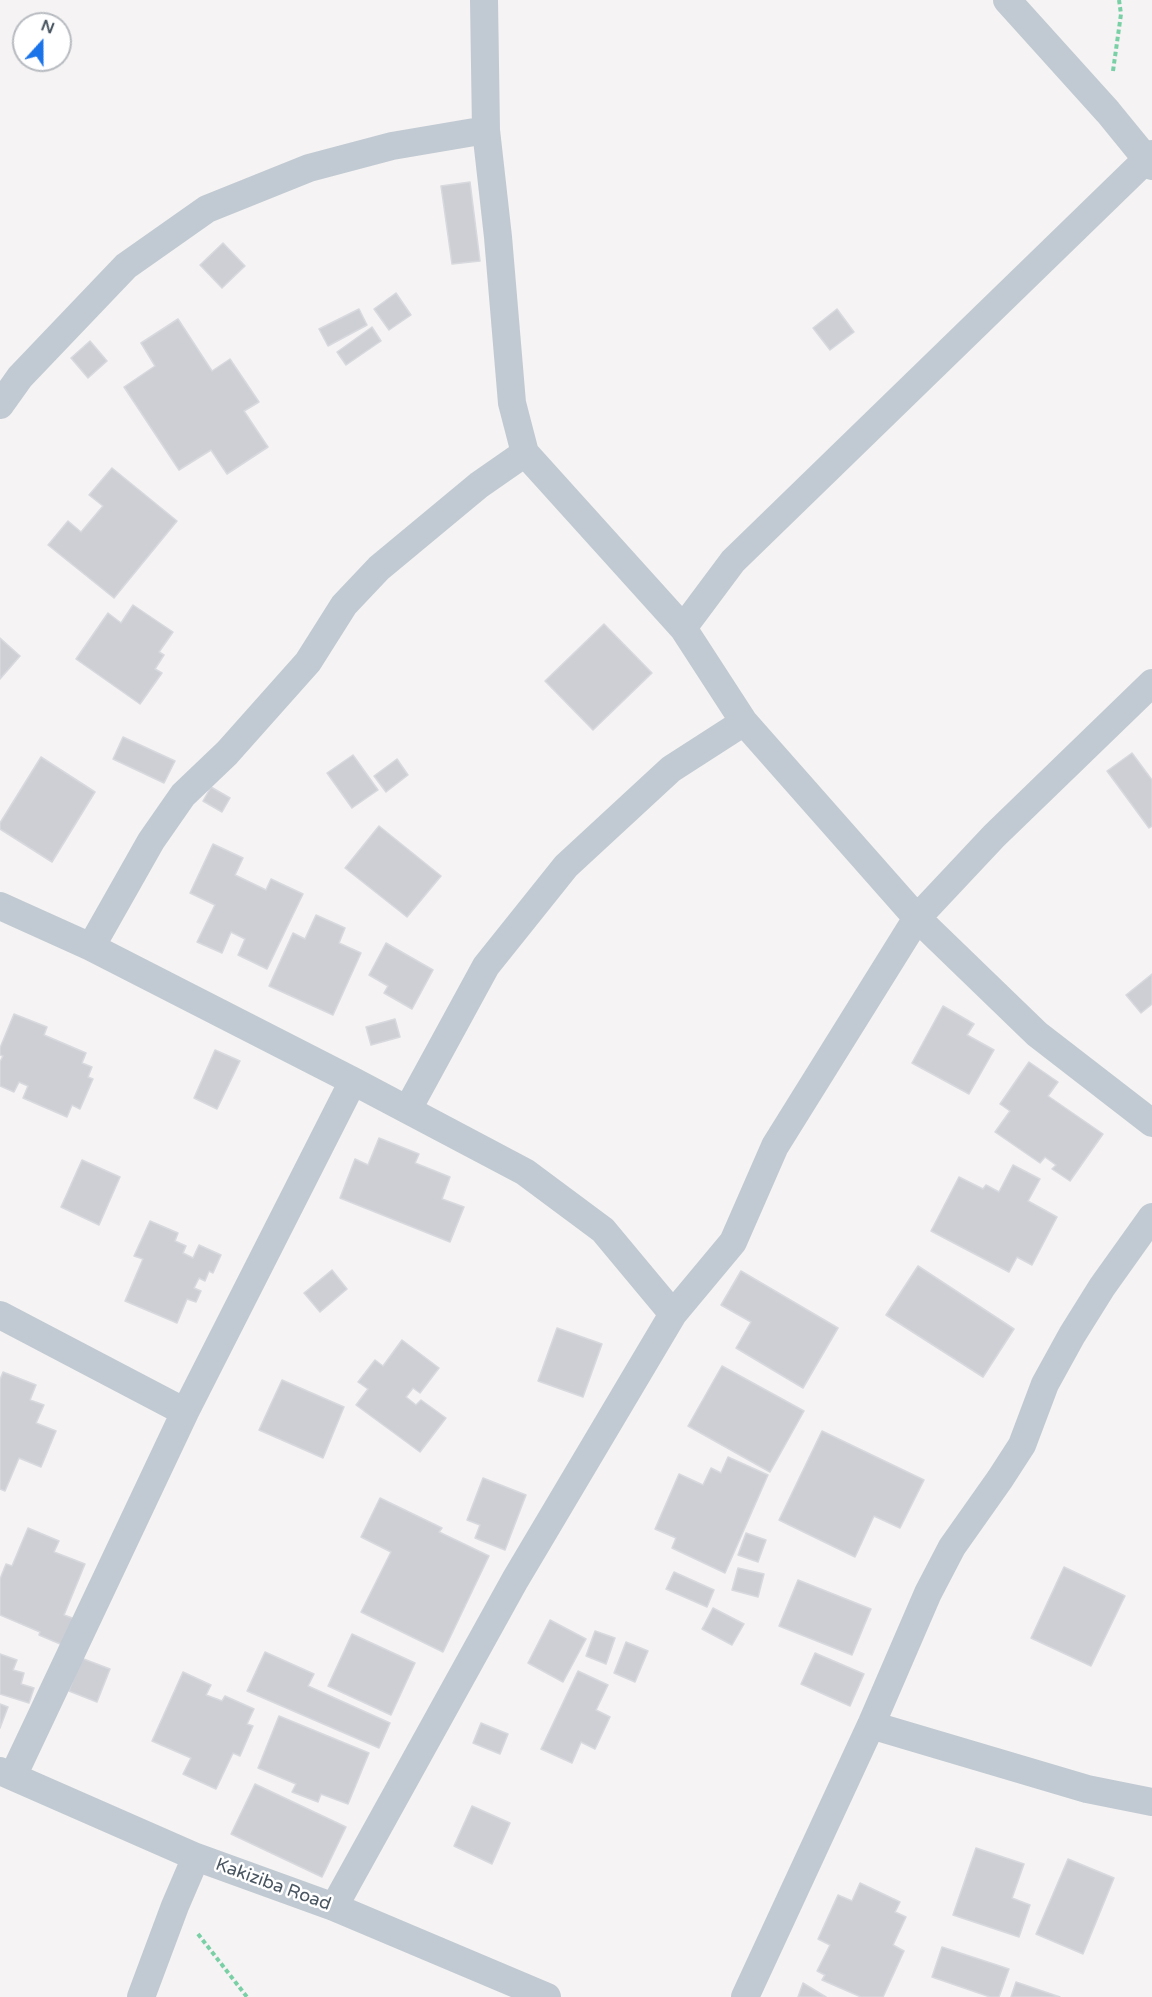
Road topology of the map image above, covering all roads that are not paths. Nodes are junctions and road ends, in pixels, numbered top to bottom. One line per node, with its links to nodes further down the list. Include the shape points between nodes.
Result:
1 (484, 0): 3 (street)
2 (1007, 0): 4 (street)
3 (486, 130): 5 (street, via 392,146 309,168 207,209 126,266 20,377); 6 (street, via 512,403)
4 (1150, 160): 7 (street, via 733,561)
5 (0, 405)
6 (525, 453): 7 (street); 12 (street, via 479,485 379,568 344,605 301,670 227,753 183,795 151,841)
7 (683, 628): 9 (street)
8 (1152, 683): 11 (street, via 994,836)
9 (744, 722): 11 (street); 14 (street, via 671,769 566,866 486,966)
10 (0, 906): 12 (street)
11 (917, 918): 15 (street, via 1037,1034); 17 (street, via 775,1146 733,1242)
12 (91, 946): 13 (street)
13 (353, 1081): 14 (street); 19 (street)
14 (408, 1109): 17 (street, via 525,1172 603,1230)
15 (1152, 1123)
16 (1152, 1217): 20 (street, via 1072,1335 1045,1384 1022,1445 952,1547)
17 (673, 1314): 24 (street, via 515,1580)
18 (0, 1315): 19 (street)
19 (185, 1412): 21 (street)
20 (871, 1725): 22 (street, via 1087,1789); 27 (street)
21 (7, 1774): 23 (street, Kakiziba Road)
22 (1152, 1803)
23 (196, 1857): 24 (street, Kakiziba Road); 25 (street)
24 (334, 1907): 26 (street, Kakiziba Road)
25 (141, 1997)
26 (547, 1997)
27 (745, 1997)

